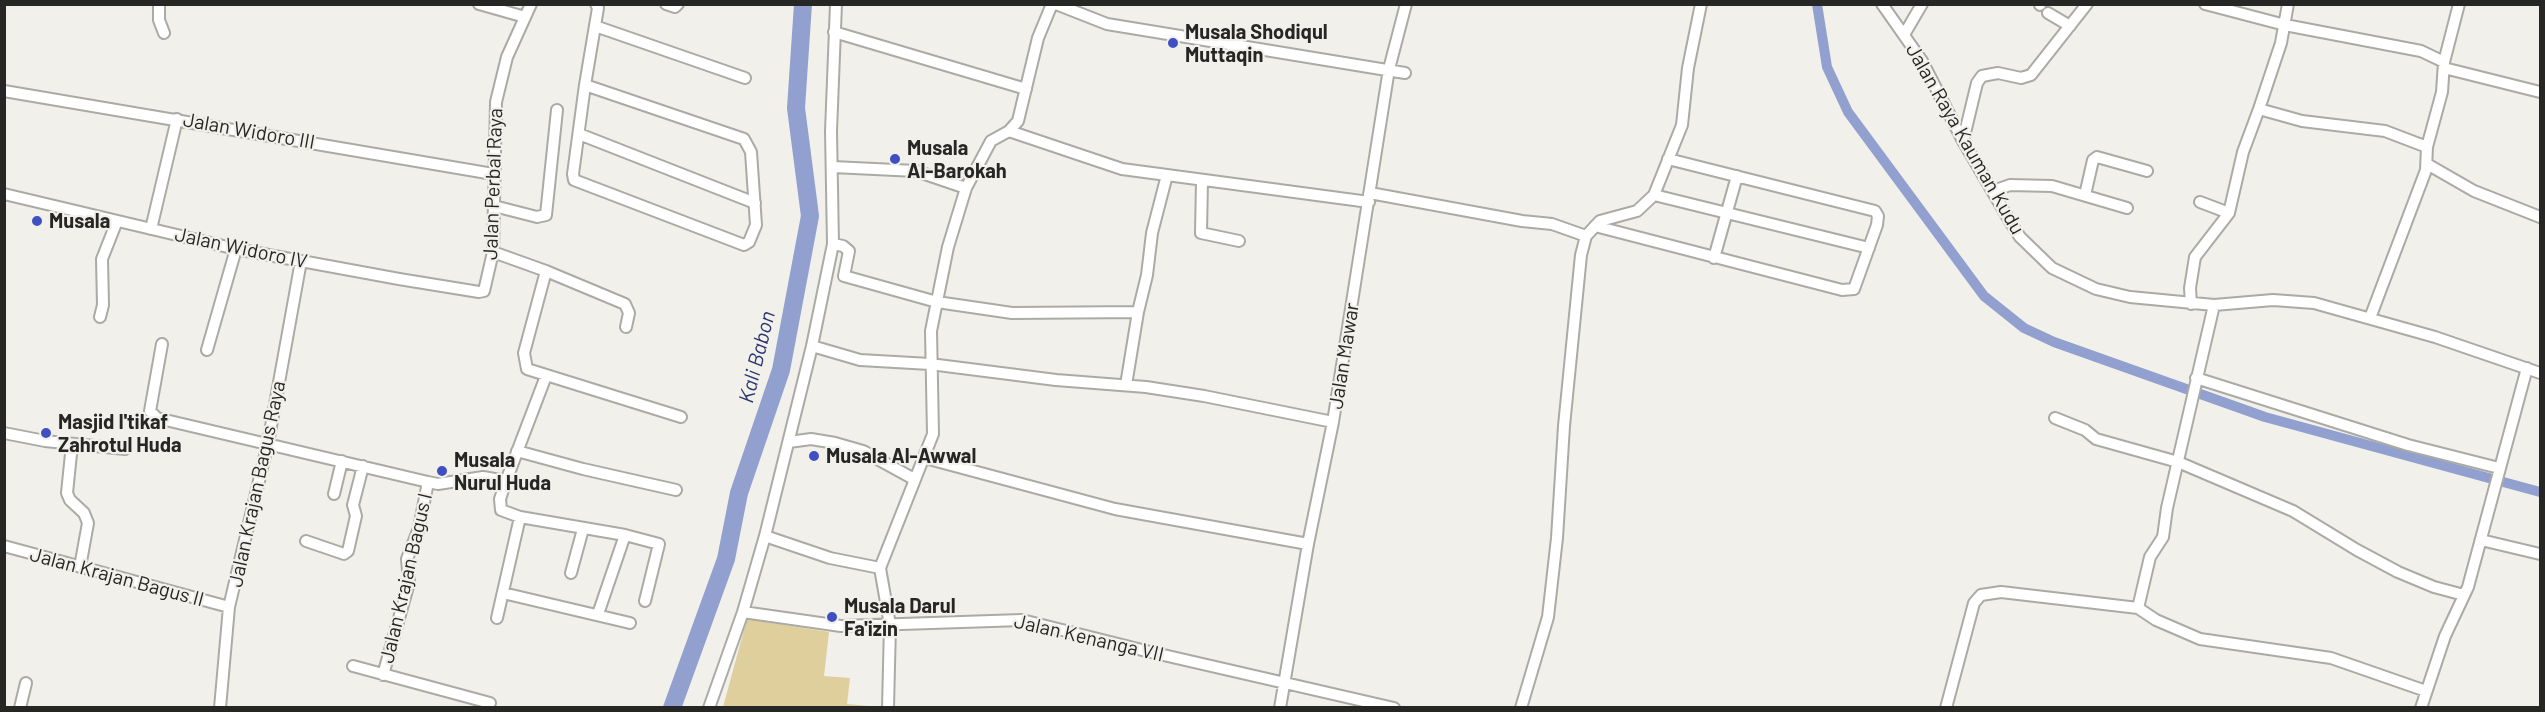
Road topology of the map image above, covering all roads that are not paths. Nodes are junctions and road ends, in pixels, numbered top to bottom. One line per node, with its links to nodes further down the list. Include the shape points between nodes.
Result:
1 (159, 4): 23 (street)
2 (479, 4): 18 (street)
3 (531, 4): 18 (street, Jalan Perbal Raya)
4 (596, 4): 20 (street)
5 (666, 4): 6 (street)
6 (678, 4)
7 (836, 4): 22 (street)
8 (1054, 4): 26 (street, via 1107,24); 30 (street, via 1038,38)
9 (1406, 4): 26 (street, Jalan Mawar)
10 (1701, 4): 40 (street, via 1682,125)
11 (1882, 4): 24 (street, Jalan Raya Kauman Kudu)
12 (1922, 4): 24 (street)
13 (2087, 4): 21 (street)
14 (2205, 4): 19 (street)
15 (2288, 4): 19 (street)
16 (2459, 4): 25 (street)
17 (2042, 8): 21 (street)
18 (525, 17): 44 (street, Jalan Perbal Raya, via 498,86)
19 (2285, 25): 25 (street, via 2421,51); 33 (street)
20 (595, 26): 28 (street); 29 (street)
21 (2070, 26): 38 (street, via 2031,75 2021,78 1998,72 1982,76)
22 (834, 32): 30 (street); 42 (street)
23 (164, 33)
24 (1905, 33): 38 (street, Jalan Raya Kauman Kudu, via 1934,80)
25 (2444, 65): 32 (street); 39 (street, via 2442,92)
26 (1389, 69): 27 (street); 53 (street, Jalan Mawar)
27 (1405, 72)
28 (745, 78)
29 (585, 84): 37 (street); 55 (street, via 744,138 751,152)
30 (1026, 89): 36 (street, via 1018,121)
31 (4, 91): 35 (street, Jalan Widoro III)
32 (2540, 93)
33 (2259, 109): 39 (street, via 2302,121 2385,130); 59 (street, via 2243,152)
34 (557, 110): 56 (street, via 546,215 537,217)
35 (177, 119): 44 (street, Jalan Widoro III); 63 (street)
36 (1009, 130): 45 (street, via 1122,169); 48 (street, via 991,141)
37 (579, 134): 55 (street); 55 (street, via 573,174 579,184 744,245 754,235)
38 (1963, 141): 49 (street, Jalan Raya Kauman Kudu)
39 (2427, 147): 41 (street)
40 (1668, 159): 46 (street); 51 (street)
41 (2427, 164): 60 (street, via 2474,191); 79 (street)
42 (833, 167): 48 (street, via 910,170); 66 (street)
43 (2147, 171): 52 (street, via 2097,157)
44 (492, 174): 56 (street, Jalan Perbal Raya)
45 (1167, 175): 47 (street); 77 (street)
46 (1737, 176): 58 (street); 67 (street, via 1875,211 1879,219)
47 (1202, 180): 53 (street); 65 (street, via 1201,233)
48 (966, 188): 74 (street, via 948,247)
49 (1993, 191): 52 (street, via 2026,184); 75 (street, Jalan Raya Kauman Kudu, via 2020,237 2052,268 2096,289)
50 (4, 194): 61 (street, Jalan Widoro IV)
51 (1654, 195): 58 (street); 62 (street, via 1637,211 1607,217)
52 (2085, 195): 57 (street)
53 (1370, 197): 64 (street, via 1552,224); 92 (street, Jalan Mawar)
54 (2200, 202): 59 (street)
55 (754, 203)
56 (494, 206): 69 (street, Jalan Perbal Raya)
57 (2127, 208)
58 (1727, 213): 67 (street); 70 (street)
59 (2229, 213): 75 (street, via 2195,257)
60 (2541, 217)
61 (117, 220): 63 (street, Jalan Widoro IV); 78 (street, via 102,259)
62 (1595, 226): 64 (street); 70 (street)
63 (151, 229): 68 (street, Jalan Widoro IV)
64 (1587, 236): 143 (street, via 1577,273 1548,617)
65 (1239, 242)
66 (833, 244): 74 (street, via 849,251 844,276); 82 (street)
67 (1869, 248): 70 (street, via 1854,289 1849,291)
68 (236, 249): 71 (street, Jalan Widoro IV); 83 (street)
69 (493, 252): 72 (street); 73 (street, Jalan Perbal Raya, via 487,287)
70 (1714, 258)
71 (301, 261): 73 (street, Jalan Widoro IV); 95 (street, Jalan Krajan Bagus Raya)
72 (546, 271): 80 (street, via 625,304 629,313); 87 (street, via 524,362 527,369)
73 (479, 292)
74 (937, 303): 77 (street, via 1012,313); 84 (street)
75 (2191, 304): 76 (street, Jalan Raya Kauman Kudu)
76 (2214, 305): 79 (street, Jalan Raya Kauman Kudu, via 2300,301); 88 (street)
77 (1138, 312): 89 (street)
78 (100, 317)
79 (2370, 318): 85 (street, Jalan Raya Kauman Kudu)
80 (626, 327)
81 (162, 344): 95 (street, via 150,408 153,416)
82 (812, 346): 84 (street, via 860,360); 94 (street)
83 (207, 350)
84 (930, 364): 89 (street); 99 (street, via 933,434)
85 (2527, 368): 86 (street, Jalan Raya Kauman Kudu); 103 (street)
86 (2541, 373)
87 (546, 376): 90 (street); 98 (street)
88 (2196, 381): 101 (street); 103 (street)
89 (1126, 385): 92 (street)
90 (681, 417)
91 (2055, 418): 101 (street, via 2085,430 2096,440)
92 (1333, 422): 115 (street, Jalan Mawar)
93 (4, 433): 96 (street)
94 (789, 442): 104 (street, via 811,439 835,443 863,452); 112 (street)
95 (268, 443): 100 (street); 124 (street, Jalan Krajan Bagus Raya)
96 (72, 444): 97 (street); 118 (street, via 68,493 88,523)
97 (125, 448)
98 (517, 451): 105 (street); 107 (street)
99 (925, 458): 104 (street); 115 (street, via 1115,509)
100 (342, 461): 102 (street); 108 (street)
101 (2178, 462): 122 (street, via 2293,511 2398,572); 125 (street, via 2163,537 2150,557)
102 (363, 466): 106 (street); 114 (street, via 353,505 356,516 348,551 345,554)
103 (2499, 470): 113 (street)
104 (914, 479): 119 (street)
105 (506, 481): 106 (street, via 483,477); 109 (street, via 501,510)
106 (428, 482): 132 (street, Jalan Krajan Bagus I, via 419,528 407,559 409,583)
107 (676, 490)
108 (334, 494)
109 (520, 517): 110 (street); 121 (street)
110 (583, 529): 111 (street); 120 (street)
111 (625, 536): 123 (street, via 660,546); 127 (street)
112 (765, 536): 119 (street, via 830,558); 126 (street)
113 (2481, 540): 117 (street); 122 (street)
114 (306, 541)
115 (1308, 544): 134 (street, Jalan Mawar)
116 (4, 546): 118 (street, Jalan Krajan Bagus II)
117 (2541, 555)
118 (80, 567): 124 (street, Jalan Krajan Bagus II)
119 (880, 568): 130 (street)
120 (571, 573)
121 (503, 593): 127 (street); 128 (street)
122 (2464, 595): 135 (street)
123 (645, 601)
124 (229, 607): 138 (street, Jalan Krajan Bagus Raya)
125 (2138, 608): 135 (street, via 2200,639 2331,658); 144 (street, via 2016,592 1981,595 1974,603)
126 (743, 612): 130 (street, Jalan Kenanga VII, via 841,626); 139 (street)
127 (598, 614): 129 (street)
128 (497, 618)
129 (630, 623)
130 (890, 625): 134 (street, Jalan Kenanga VII, via 1022,620); 140 (street)
131 (353, 666): 132 (street)
132 (383, 675): 136 (street)
133 (26, 683): 137 (street)
134 (1287, 683): 141 (street, Jalan Mawar); 142 (street, Jalan Kenanga VII)
135 (2426, 690): 145 (street)
136 (490, 704)
137 (20, 708)
138 (220, 708)
139 (709, 708)
140 (888, 708)
141 (1280, 708)
142 (1394, 708)
143 (1521, 708)
144 (1946, 708)
145 (2421, 708)

